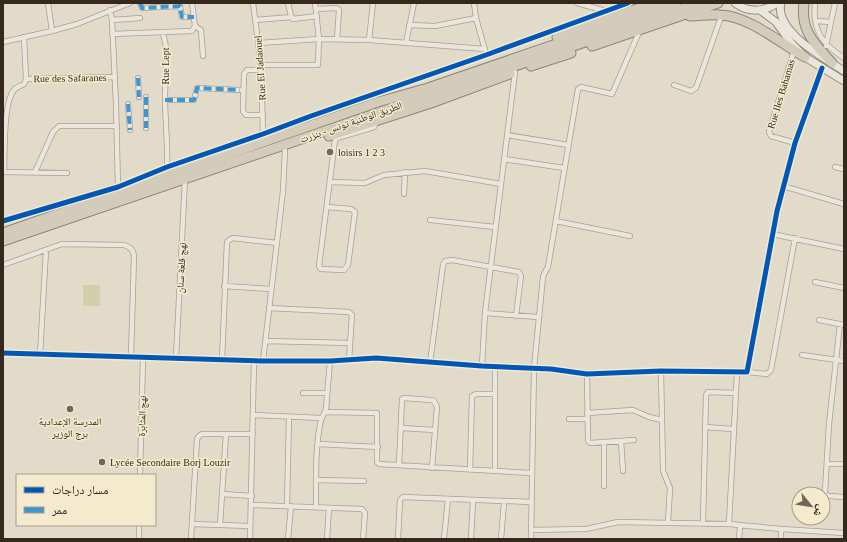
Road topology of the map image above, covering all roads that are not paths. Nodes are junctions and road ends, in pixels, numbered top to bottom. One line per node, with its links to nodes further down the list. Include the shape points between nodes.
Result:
1 (48, 3): 42 (street)
2 (130, 3): 25 (street)
3 (140, 3): 30 (street, via 142,8 180,6 182,17)
4 (192, 3): 30 (street)
5 (253, 3): 35 (street, Rue El Jadaouel)
6 (288, 3): 32 (street)
7 (315, 3): 24 (street)
8 (374, 3): 48 (street)
9 (414, 3): 38 (street)
10 (474, 3): 33 (street)
11 (577, 3): 27 (street)
12 (628, 3): 27 (street)
13 (654, 3): 23 (highway)
14 (676, 3): 49 (highway, الطريق الوطنية تونس - بنزرت)
15 (699, 3): 49 (highway, الطريق الوطنية تونس - بنزرت)
16 (718, 3): 40 (highway)
17 (735, 3): 26 (street, via 745,9)
18 (777, 3): 26 (street)
19 (781, 3): 60 (street, via 781,14 795,36 809,49)
20 (804, 3): 60 (highway, via 806,30)
21 (815, 3): 36 (street)
22 (835, 3): 37 (street)
23 (641, 6): 74 (highway, via 432,80)
24 (316, 9): 29 (street); 47 (street, via 339,10)
25 (110, 10): 34 (street); 42 (street)
26 (760, 10): 58 (street, via 776,22)
27 (607, 11): 56 (street)
28 (722, 14): 40 (highway, via 690,16); 55 (highway, via 751,24); 69 (street, via 696,88 691,91)
29 (317, 16): 32 (street); 46 (street)
30 (194, 17): 39 (street)
31 (140, 18): 34 (street)
32 (292, 18): 35 (street)
33 (476, 18): 38 (street, via 435,26); 54 (street)
34 (112, 20): 44 (street)
35 (255, 20): 51 (street, Rue El Jadaouel)
36 (815, 21): 37 (street); 53 (street)
37 (831, 22): 53 (street)
38 (409, 25): 52 (street)
39 (195, 26): 43 (street, via 192,31); 57 (street, via 201,30)
40 (651, 26): 41 (highway)
41 (640, 30): 64 (highway); 85 (street, via 612,94 578,88)
42 (52, 31): 45 (street)
43 (162, 32): 44 (street); 73 (street, Rue Lept, via 165,49)
44 (112, 34): 65 (street)
45 (24, 37): 50 (street); 67 (street)
46 (319, 39): 47 (street); 51 (street); 61 (street, via 318,65)
47 (337, 40): 48 (street)
48 (369, 40): 52 (street)
49 (577, 41): 74 (highway, الطريق الوطنية تونس - بنزرت); 92 (highway, الطريق الوطنية تونس - بنزرت)
50 (3, 42)
51 (259, 43): 61 (street, Rue El Jadaouel)
52 (406, 43): 54 (street)
53 (826, 46): 59 (street)
54 (485, 49): 56 (street)
55 (794, 51): 58 (highway); 84 (street, Rue Iles Bahamas, via 769,132 771,136)
56 (486, 55): 82 (street)
57 (203, 56)
58 (805, 57): 62 (street)
59 (844, 58)
60 (832, 63): 63 (street)
61 (261, 68): 77 (street, Rue El Jadaouel); 77 (street, via 247,70 244,74 243,111 246,115)
62 (822, 68): 68 (street); 84 (street)
63 (844, 71)
64 (514, 72): 78 (highway); 83 (street)
65 (114, 78): 67 (street, Rue des Safaranes); 79 (street)
66 (138, 78): 71 (street)
67 (26, 79): 76 (street, via 24,84 13,91)
68 (844, 81)
69 (674, 85)
70 (240, 90): 73 (street, via 197,88 194,100)
71 (139, 97)
72 (146, 97): 80 (street)
73 (165, 100): 88 (street, Rue Lept)
74 (378, 102): 109 (highway, الطريق الوطنية تونس - بنزرت)
75 (128, 104): 81 (street)
76 (5, 113): 93 (street)
77 (263, 115): 82 (street, Rue El Jadaouel)
78 (378, 120): 86 (highway); 98 (street, via 374,127 336,138)
79 (117, 126): 94 (street, via 59,126 53,132); 101 (street)
80 (146, 128)
81 (130, 130)
82 (263, 134): 88 (street)
83 (507, 135): 85 (street); 87 (street)
84 (795, 143): 100 (street)
85 (568, 145): 90 (street)
86 (285, 150): 92 (highway); 113 (street)
87 (504, 158): 90 (street); 99 (street)
88 (167, 167): 101 (street)
89 (836, 167): 91 (street)
90 (564, 168): 107 (street)
91 (844, 169)
92 (209, 171): 97 (highway, الطريق الوطنية تونس - بنزرت)
93 (4, 172): 94 (street)
94 (35, 172): 96 (street)
95 (405, 172): 98 (street, via 384,175 365,183); 99 (street, via 428,171); 102 (street)
96 (68, 173)
97 (185, 178): 114 (highway, الطريق الوطنية تونس - بنزرت, via 57,222); 136 (street, نهج قلعة سنان)
98 (330, 182): 104 (street)
99 (501, 184): 108 (street)
100 (783, 186): 103 (street); 110 (street)
101 (118, 187): 106 (street)
102 (404, 194)
103 (844, 204)
104 (327, 207): 104 (street, via 320,268 344,270 348,265 355,212 351,209)
105 (430, 220): 108 (street)
106 (3, 221)
107 (556, 221): 111 (street); 126 (street, via 548,268 544,274)
108 (496, 227): 118 (street)
109 (3, 233)
110 (772, 234): 112 (street); 150 (street)
111 (630, 236)
112 (795, 238): 115 (street); 150 (street, via 771,370 768,374)
113 (277, 243): 120 (street, via 233,238 229,240 226,246); 122 (street)
114 (4, 244)
115 (844, 249)
116 (46, 250): 117 (street); 132 (street); 134 (street, via 62,244 124,245 133,250)
117 (3, 265)
118 (491, 267): 124 (street); 125 (street, via 520,273); 144 (street, via 452,260 444,263)
119 (815, 282): 121 (street)
120 (224, 286): 122 (street); 137 (street)
121 (844, 288)
122 (271, 289): 123 (street)
123 (269, 308): 129 (street); 130 (street, via 349,312 352,316)
124 (486, 313): 125 (street); 145 (street)
125 (516, 316): 126 (street)
126 (538, 317): 147 (street)
127 (819, 320): 128 (street)
128 (842, 324): 139 (street)
129 (265, 341): 130 (street); 141 (street)
130 (350, 343): 138 (street)
131 (3, 353): 132 (street)
132 (40, 355): 134 (street)
133 (802, 355): 139 (street)
134 (131, 356): 135 (street)
135 (143, 357): 136 (street); 183 (street, نهج المثابرة)
136 (176, 358): 137 (street)
137 (222, 360): 140 (street)
138 (349, 360): 142 (street); 144 (street, via 376,358)
139 (836, 360): 143 (street); 175 (street)
140 (254, 361): 141 (street); 158 (street)
141 (263, 361): 142 (street)
142 (330, 361): 153 (street)
143 (844, 361)
144 (430, 363): 145 (street)
145 (482, 366): 146 (street)
146 (496, 366): 147 (street); 155 (street)
147 (534, 368): 151 (street); 182 (street)
148 (661, 370): 149 (street); 151 (street); 163 (street)
149 (737, 372): 150 (street); 154 (street)
150 (747, 372)
151 (587, 374): 157 (street)
152 (303, 393): 153 (street)
153 (328, 393): 156 (street)
154 (735, 393): 164 (street, via 707,393); 166 (street)
155 (495, 394): 179 (street, via 472,396); 180 (street)
156 (326, 412): 160 (street); 174 (street, via 376,413)
157 (587, 413): 161 (street); 163 (street, via 633,410 649,418)
158 (253, 415): 159 (street); 169 (street)
159 (289, 417): 160 (street); 195 (street)
160 (321, 418): 173 (street)
161 (587, 418): 162 (street); 172 (street, via 588,441)
162 (569, 419)
163 (662, 420): 198 (street, via 663,472 670,488)
164 (705, 427): 166 (street); 199 (street)
165 (401, 428): 167 (street); 167 (street, via 404,398 434,401 437,407); 177 (street)
166 (733, 429): 201 (street)
167 (435, 430): 178 (street)
168 (226, 434): 169 (street); 187 (street); 200 (street, via 202,434 197,439)
169 (252, 434): 188 (street)
170 (634, 440): 171 (street)
171 (621, 441): 172 (street); 181 (street)
172 (604, 442): 186 (street)
173 (318, 444): 174 (street); 184 (street)
174 (378, 447): 177 (street, via 378,464)
175 (827, 464): 176 (street); 189 (street, via 825,494)
176 (844, 464)
177 (399, 465): 178 (street)
178 (432, 468): 179 (street)
179 (470, 470): 180 (street)
180 (495, 471): 182 (street)
181 (623, 471)
182 (531, 473): 193 (street)
183 (140, 474)
184 (316, 480): 185 (street); 196 (street)
185 (364, 481)
186 (604, 486)
187 (222, 494): 188 (street); 202 (street)
188 (252, 496): 194 (street)
189 (844, 497)
190 (448, 499): 191 (street); 215 (street, via 403,497); 216 (street)
191 (473, 500): 192 (street); 217 (street)
192 (504, 502): 193 (street); 218 (street)
193 (531, 502): 207 (street)
194 (251, 505): 195 (street); 205 (street)
195 (289, 506): 196 (street); 212 (street)
196 (316, 507): 197 (street)
197 (329, 508): 213 (street); 214 (street, via 363,510)
198 (668, 523): 199 (street); 207 (street, via 618,522 586,529)
199 (703, 523): 201 (street)
200 (192, 524): 202 (street); 210 (street)
201 (729, 524): 203 (street)
202 (220, 525): 205 (street)
203 (740, 525): 206 (street); 220 (street)
204 (139, 526): 209 (street)
205 (250, 526): 211 (street)
206 (781, 529): 208 (street); 221 (street)
207 (531, 530): 219 (street)
208 (844, 533)
209 (139, 539)
210 (192, 539)
211 (250, 539)
212 (288, 539)
213 (327, 539)
214 (364, 539)
215 (398, 539)
216 (444, 539)
217 (471, 539)
218 (501, 539)
219 (531, 539)
220 (739, 539)
221 (781, 539)

